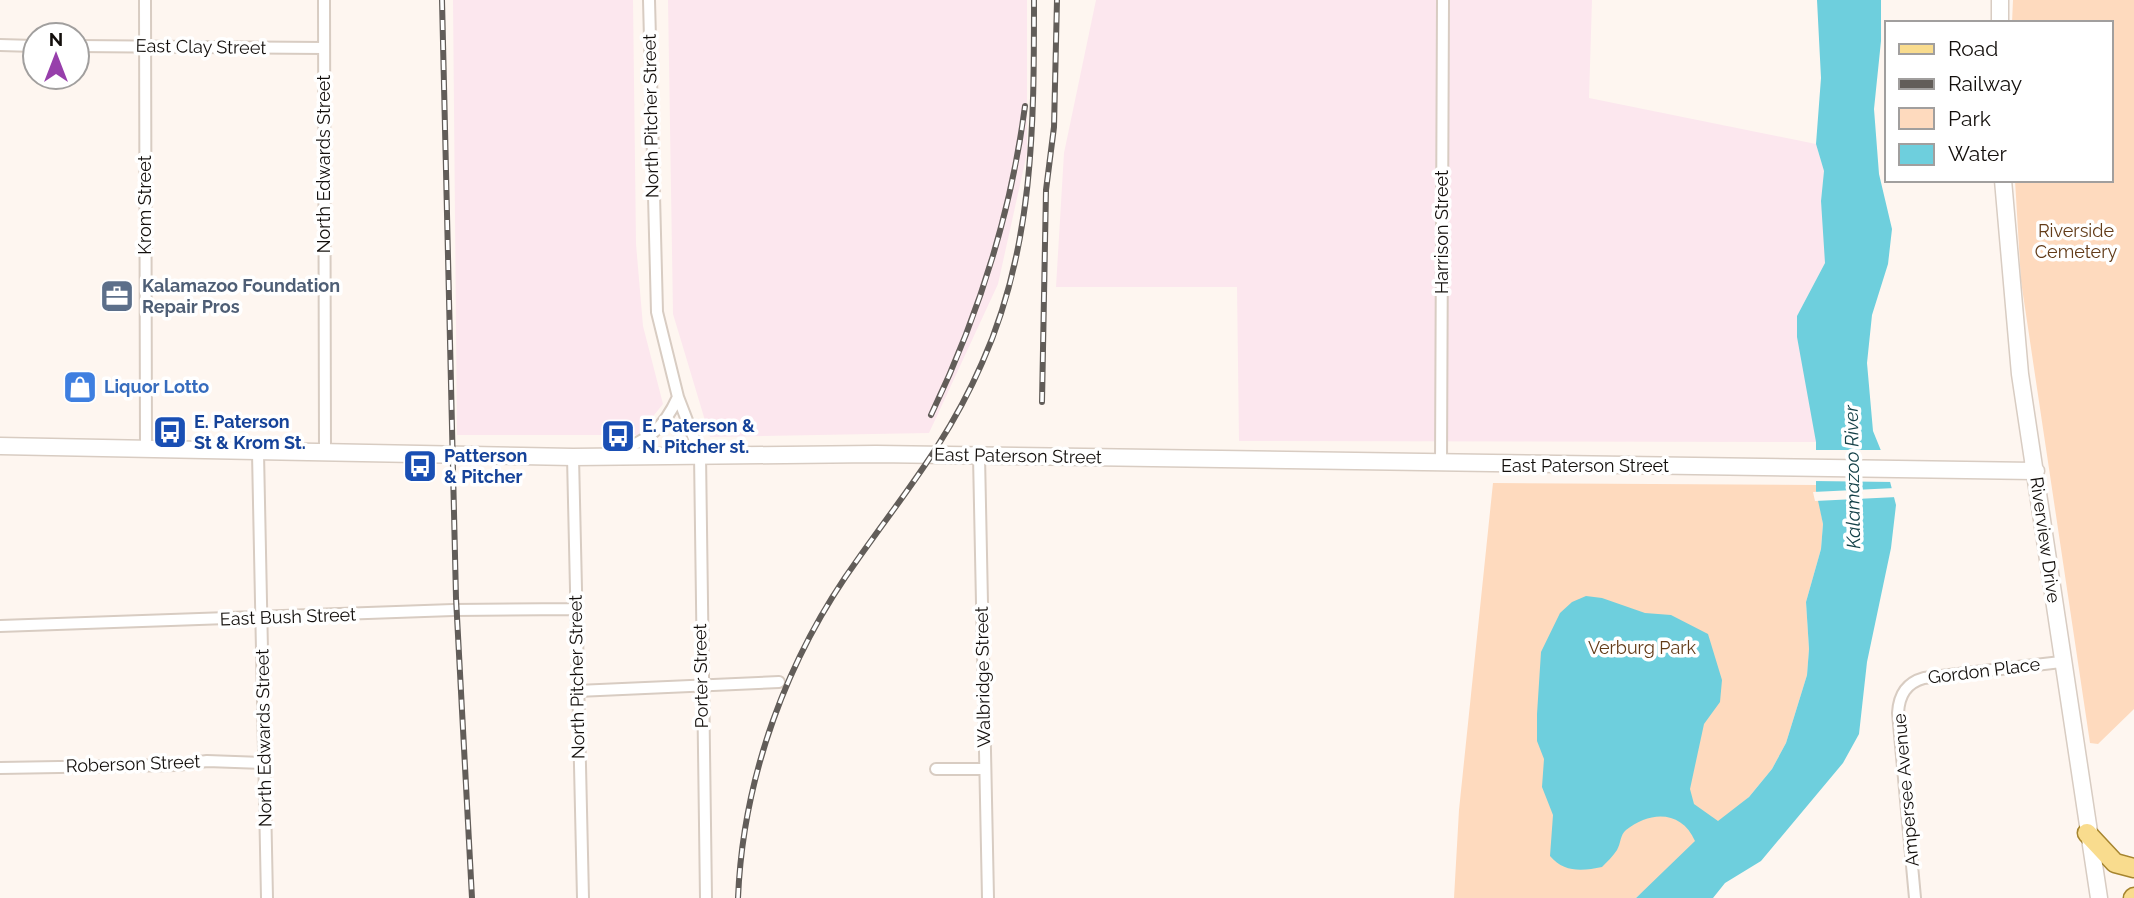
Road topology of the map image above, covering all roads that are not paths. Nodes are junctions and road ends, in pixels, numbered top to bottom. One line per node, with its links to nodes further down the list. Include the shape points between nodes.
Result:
1 (145, 0): 10 (street, Krom Street)
2 (324, 0): 11 (street, North Edwards Street)
3 (649, 0): 13 (street, North Pitcher Street, via 656,301)
4 (1443, 0): 22 (street, Harrison Street)
5 (2000, 0): 6 (street)
6 (2000, 21)
7 (0, 46): 8 (street)
8 (21, 46)
9 (91, 46): 10 (street, East Clay Street)
10 (145, 46): 11 (street, East Clay Street); 15 (street, Krom Street)
11 (324, 48): 17 (street, North Edwards Street)
12 (2003, 182): 23 (street, Riverview Drive, via 2020,374)
13 (678, 397): 18 (street, North Pitcher Street); 19 (street, via 668,419 644,442)
14 (0, 446): 15 (street, East Paterson Street)
15 (146, 451): 16 (street, East Paterson Street)
16 (258, 453): 17 (street, East Paterson Street); 25 (street, North Edwards Street)
17 (325, 454): 21 (street, East Paterson Street)
18 (700, 454): 19 (street, East Paterson Street); 20 (street, East Paterson Street); 29 (street, Porter Street)
19 (605, 456): 21 (street, East Paterson Street)
20 (979, 456): 22 (street, East Paterson Street); 35 (street, Walbridge Street)
21 (573, 457): 24 (street, North Pitcher Street)
22 (1441, 464): 23 (street, East Paterson Street)
23 (2036, 471): 27 (street, Riverview Drive)
24 (576, 609): 25 (street, East Bush Street); 31 (street, North Pitcher Street)
25 (261, 618): 26 (street, East Bush Street); 32 (street, North Edwards Street)
26 (0, 626)
27 (2061, 662): 30 (street, Gordon Place, via 1949,674); 36 (street, Riverview Drive)
28 (779, 682): 29 (street)
29 (701, 686): 31 (street); 41 (street, Porter Street)
30 (1908, 686): 38 (street, Ampersee Avenue, via 1898,701 1898,713)
31 (577, 691): 40 (street, North Pitcher Street)
32 (266, 763): 33 (street, Roberson Street); 39 (street, North Edwards Street)
33 (0, 768)
34 (936, 769): 35 (street)
35 (985, 769): 42 (street, Walbridge Street)
36 (2087, 833): 37 (main road, via 2115,863); 43 (street, Riverview Drive)
37 (2134, 868)
38 (1914, 897)
39 (267, 898)
40 (583, 898)
41 (706, 898)
42 (988, 898)
43 (2099, 898)

